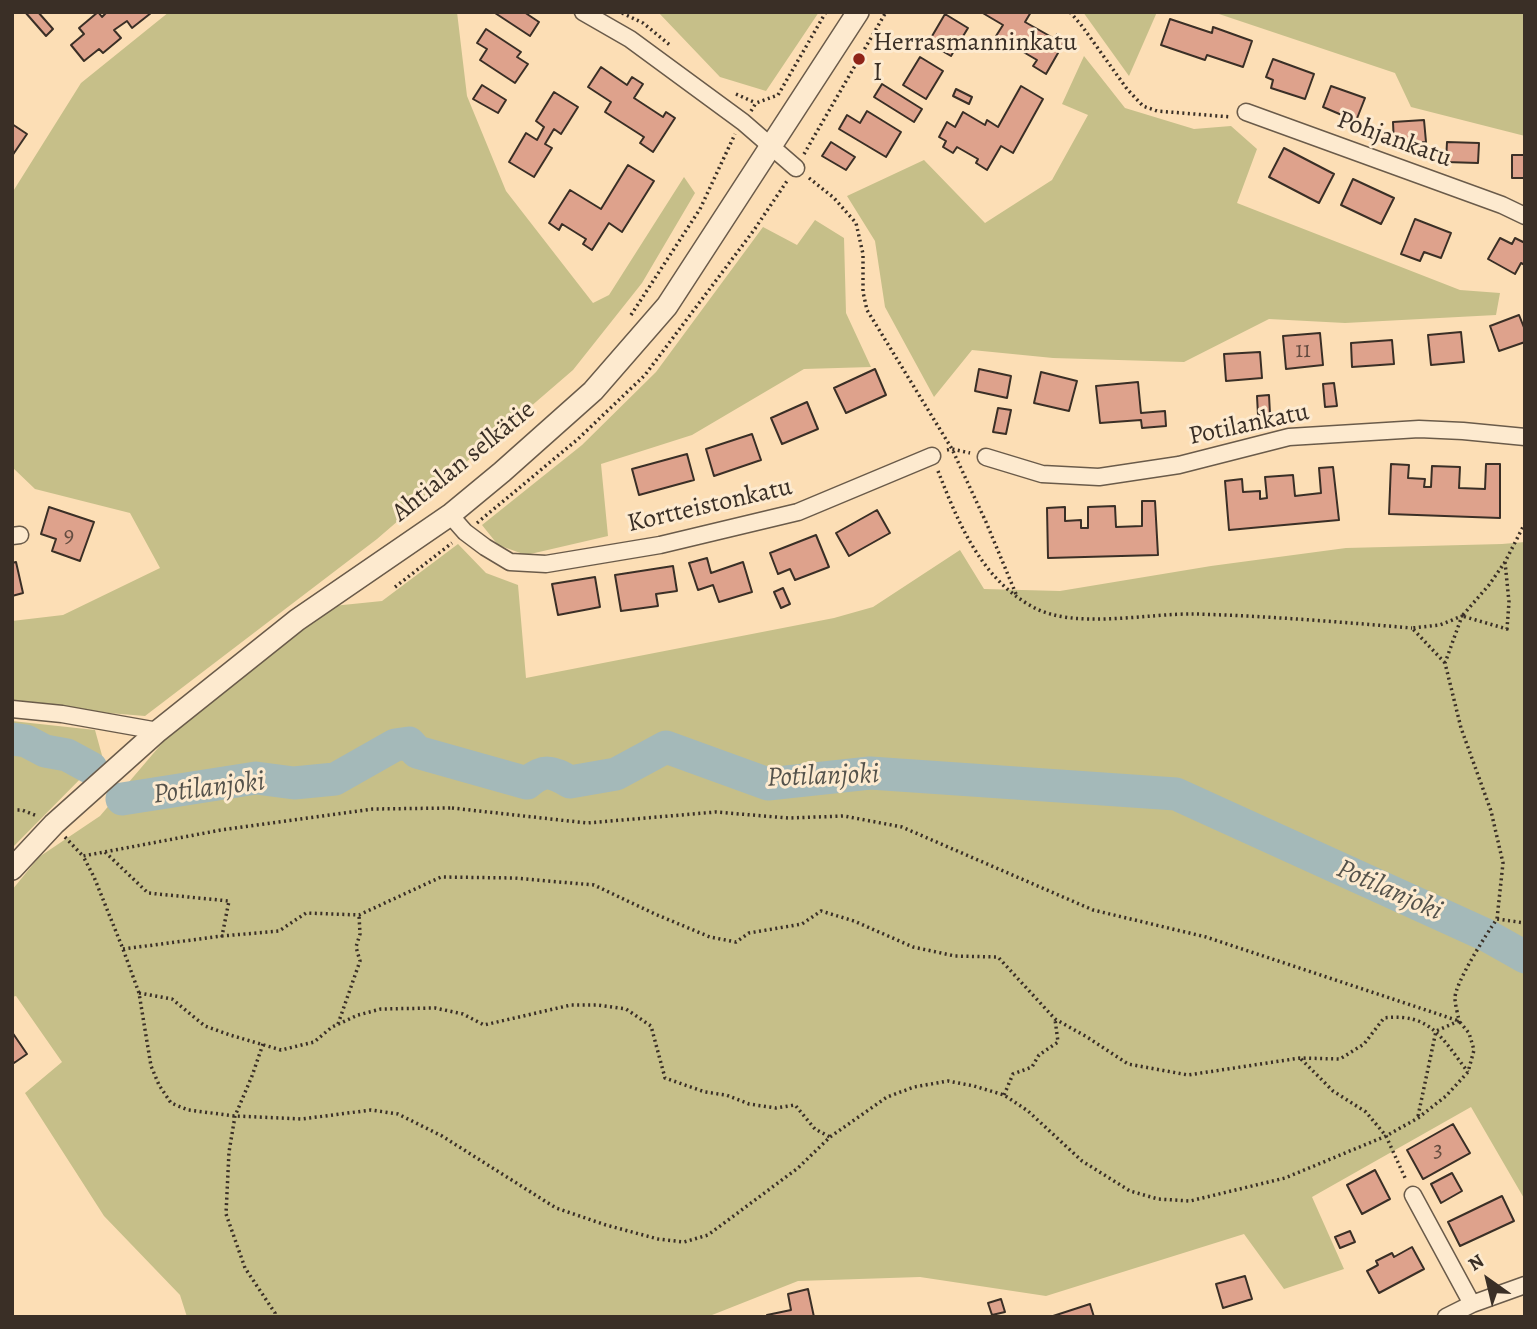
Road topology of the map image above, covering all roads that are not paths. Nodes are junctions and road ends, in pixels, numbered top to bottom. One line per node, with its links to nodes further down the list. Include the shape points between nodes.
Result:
1 (583, 12): 4 (street, via 630,39)
2 (858, 12): 4 (street, Ahtialan selkätie)
3 (1246, 112): 6 (street, Pohjankatu)
4 (771, 146): 5 (street); 10 (street, Ahtialan selkätie, via 667,306 610,372)
5 (796, 168)
6 (1525, 216)
7 (1525, 437): 9 (street, Potilankatu, via 1419,429 1289,437 1179,465 1099,477 1042,474)
8 (932, 456): 10 (street, Kortteistonkatu, via 798,512 660,545 546,564 510,562 465,532)
9 (986, 457)
10 (450, 515): 12 (street, Ahtialan selkätie, via 297,620)
11 (12, 709): 12 (street)
12 (158, 731): 13 (street, Ahtialan selkätie, via 54,824)
13 (12, 869)
14 (1413, 1195): 16 (street)
15 (1525, 1285): 16 (street)
16 (1472, 1304): 17 (street)
17 (1446, 1317)

